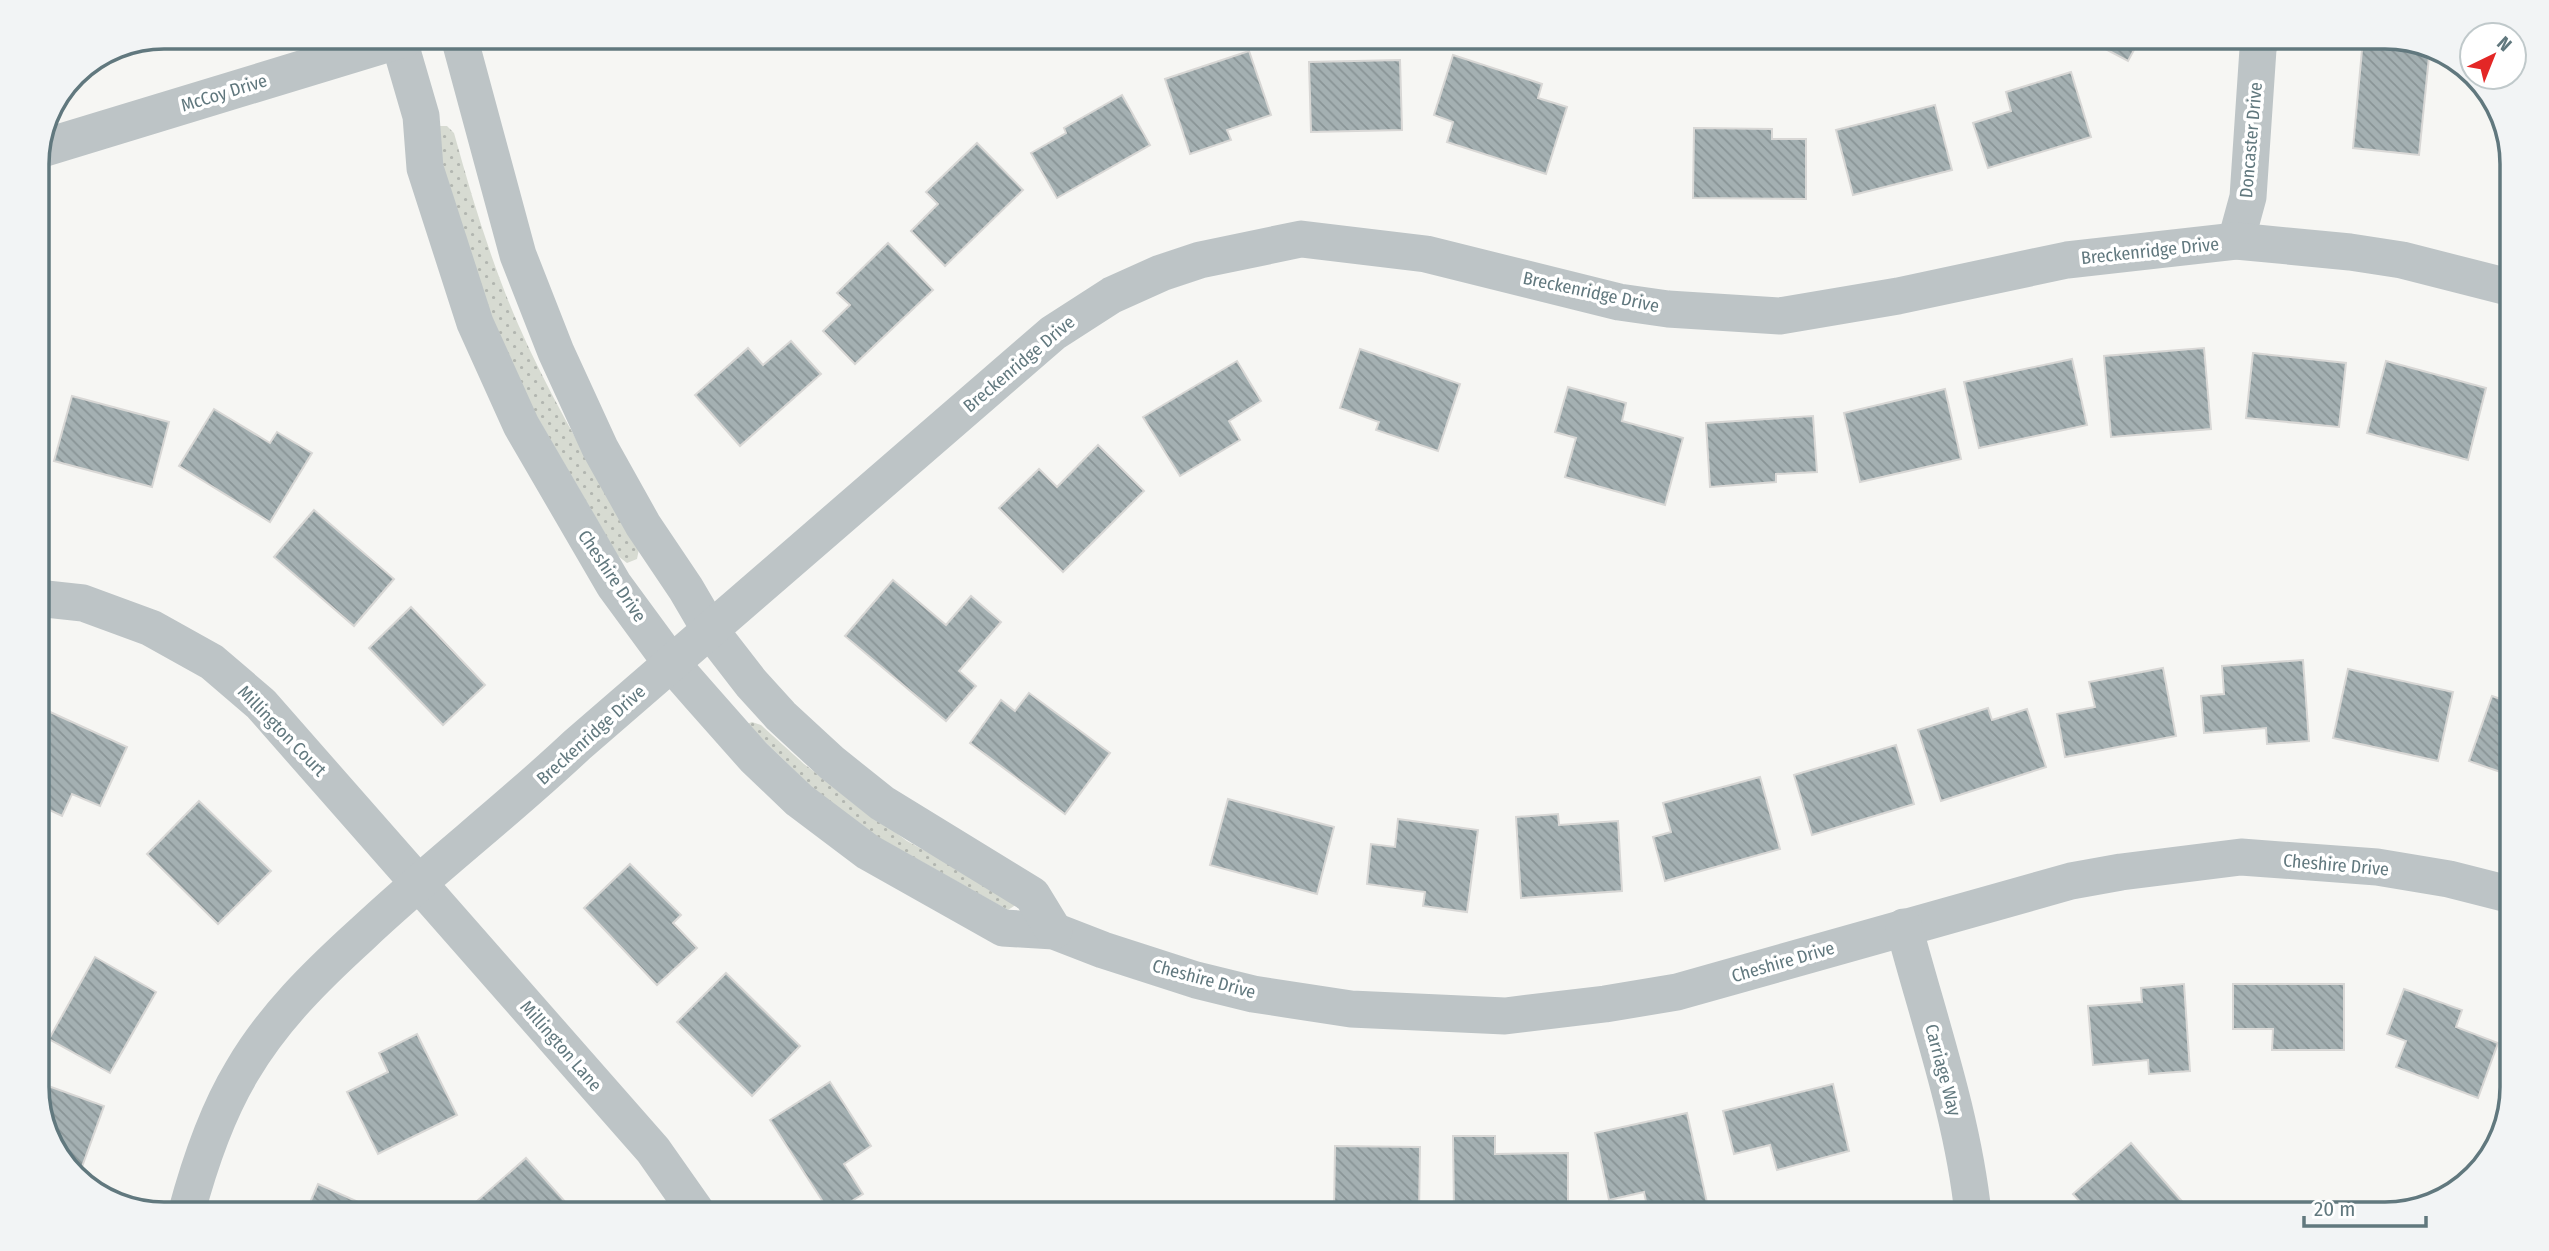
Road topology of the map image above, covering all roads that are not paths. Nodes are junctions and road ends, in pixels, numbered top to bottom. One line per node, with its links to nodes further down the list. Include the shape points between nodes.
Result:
1 (366, 49): 5 (street, McCoy Drive)
2 (405, 49): 10 (street, Cheshire Drive, via 421,116 425,168 475,323 521,425 583,535)
3 (462, 49): 9 (street, via 518,254 556,352 600,448)
4 (2260, 49): 6 (street, Doncaster Drive, via 2248,197)
5 (51, 146)
6 (2236, 242): 7 (street, Breckenridge Drive, via 2402,260); 9 (street, Breckenridge Drive, via 2067,260 1780,316 1619,302 1426,254 1315,241 1200,260 1112,295 1052,333)
7 (2500, 285)
8 (49, 599): 11 (street, Millington Court, via 83,603 151,628 212,663 261,704)
9 (710, 630): 10 (street, Breckenridge Drive); 14 (street, via 781,716 832,763 882,803 1032,895)
10 (672, 664): 11 (street, Breckenridge Drive, via 522,797); 14 (street, Cheshire Drive, via 772,775 868,852 1003,928)
11 (418, 881): 15 (street, Breckenridge Drive, via 307,985 272,1026 242,1071 215,1126); 16 (street, Millington Lane, via 653,1150)
12 (2500, 892): 13 (street, Cheshire Drive, via 2377,867 2241,857 2071,881)
13 (1903, 927): 14 (street, Cheshire Drive, via 1677,992 1505,1016 1351,1009 1253,994 1196,980); 17 (street, Carriage Way, via 1961,1137)
14 (1054, 931)
15 (190, 1202)
16 (690, 1202)
17 (1972, 1202)

